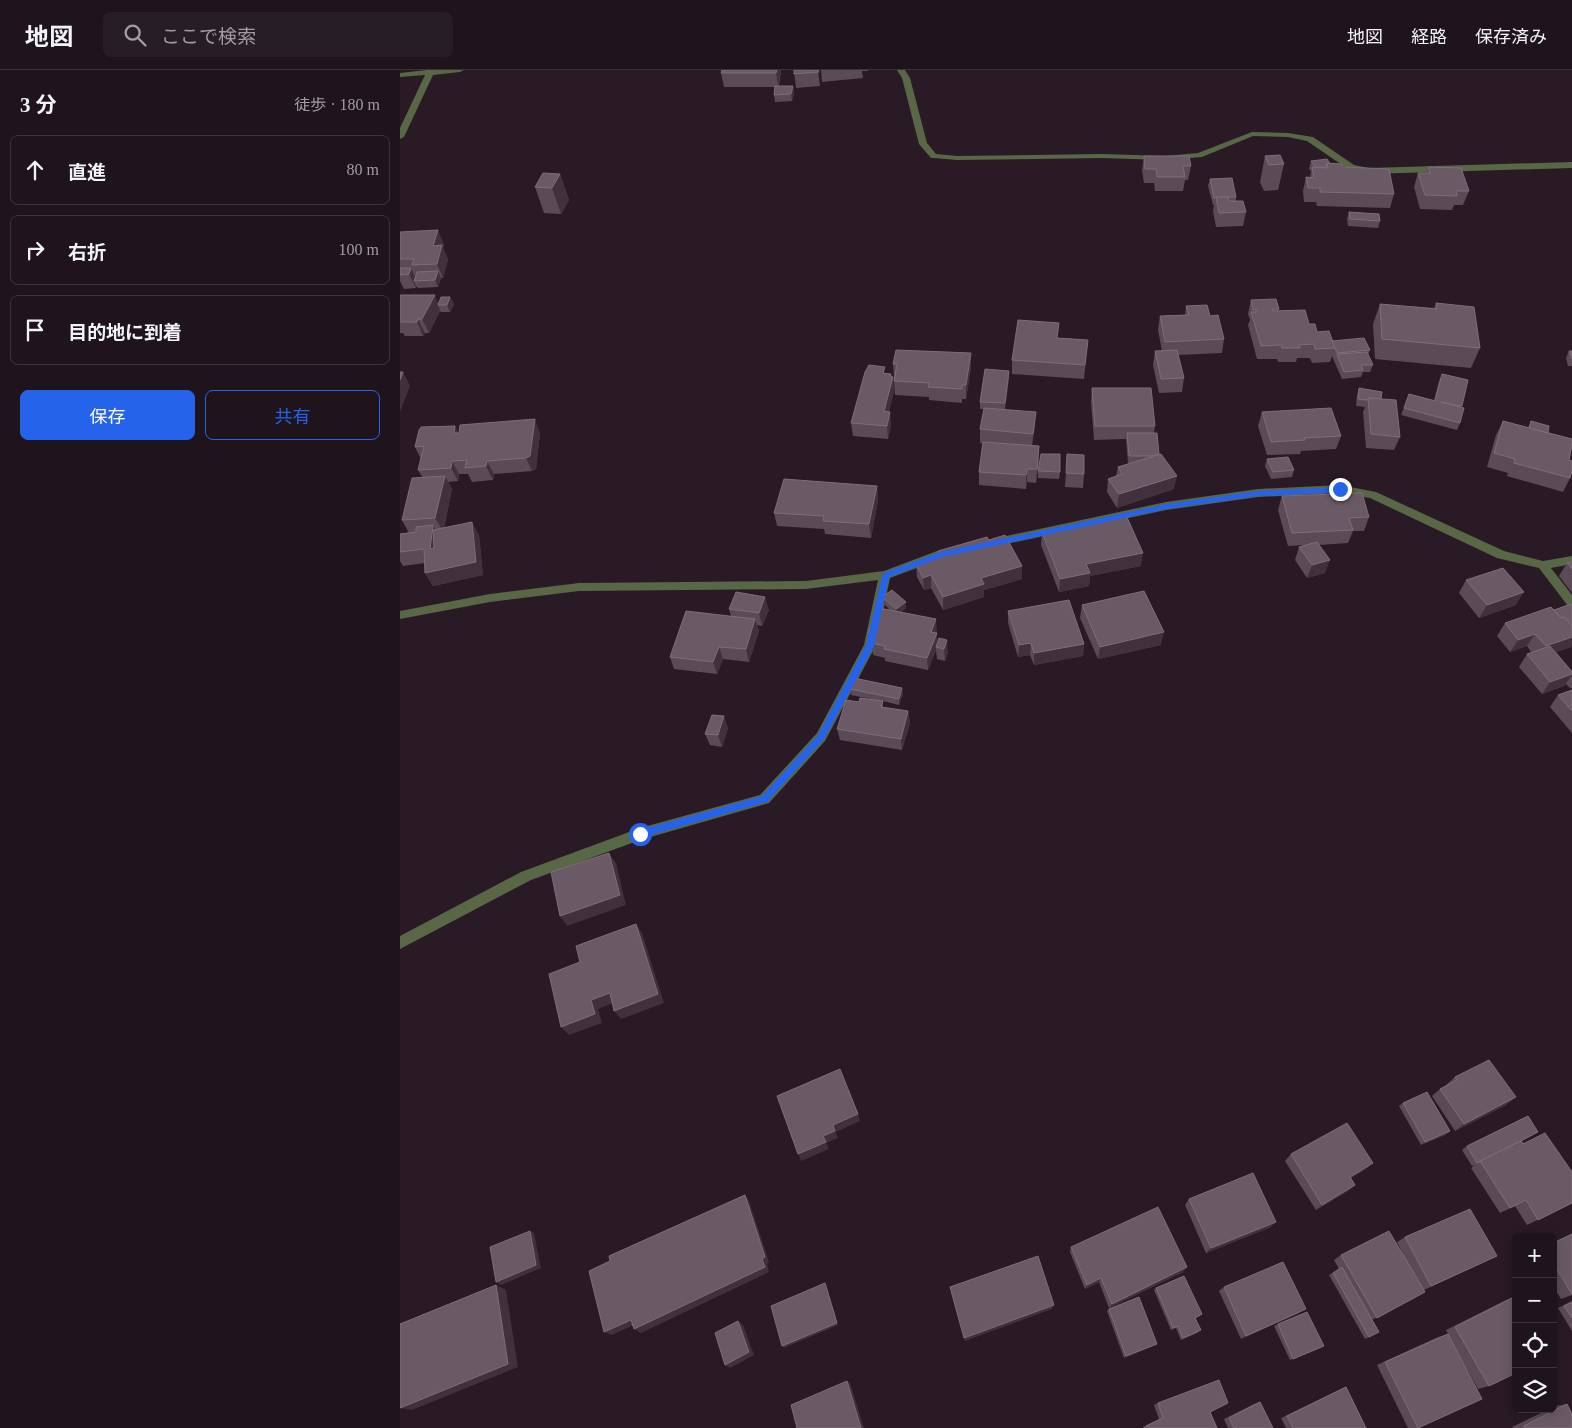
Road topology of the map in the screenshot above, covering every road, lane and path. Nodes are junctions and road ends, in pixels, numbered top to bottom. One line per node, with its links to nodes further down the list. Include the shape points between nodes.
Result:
1 (460, 70): 3 (street)
2 (901, 70): 6 (street, via 906,78 923,144 934,156 1165,158 1199,155 1252,134 1288,134 1310,139 1351,167 1369,171)
3 (430, 72): 4 (street); 5 (street)
4 (400, 75)
5 (400, 137)
6 (1572, 165)
7 (1572, 560): 8 (street)
8 (1543, 565): 9 (street, via 1501,556 1372,495 1340,489 1258,493 1166,506 941,554); 10 (street)
9 (886, 575): 11 (street, via 806,585 579,587 490,598); 12 (street, via 870,646 821,737 764,799 640,834 526,876)
10 (1572, 603)
11 (400, 615)
12 (400, 943)

